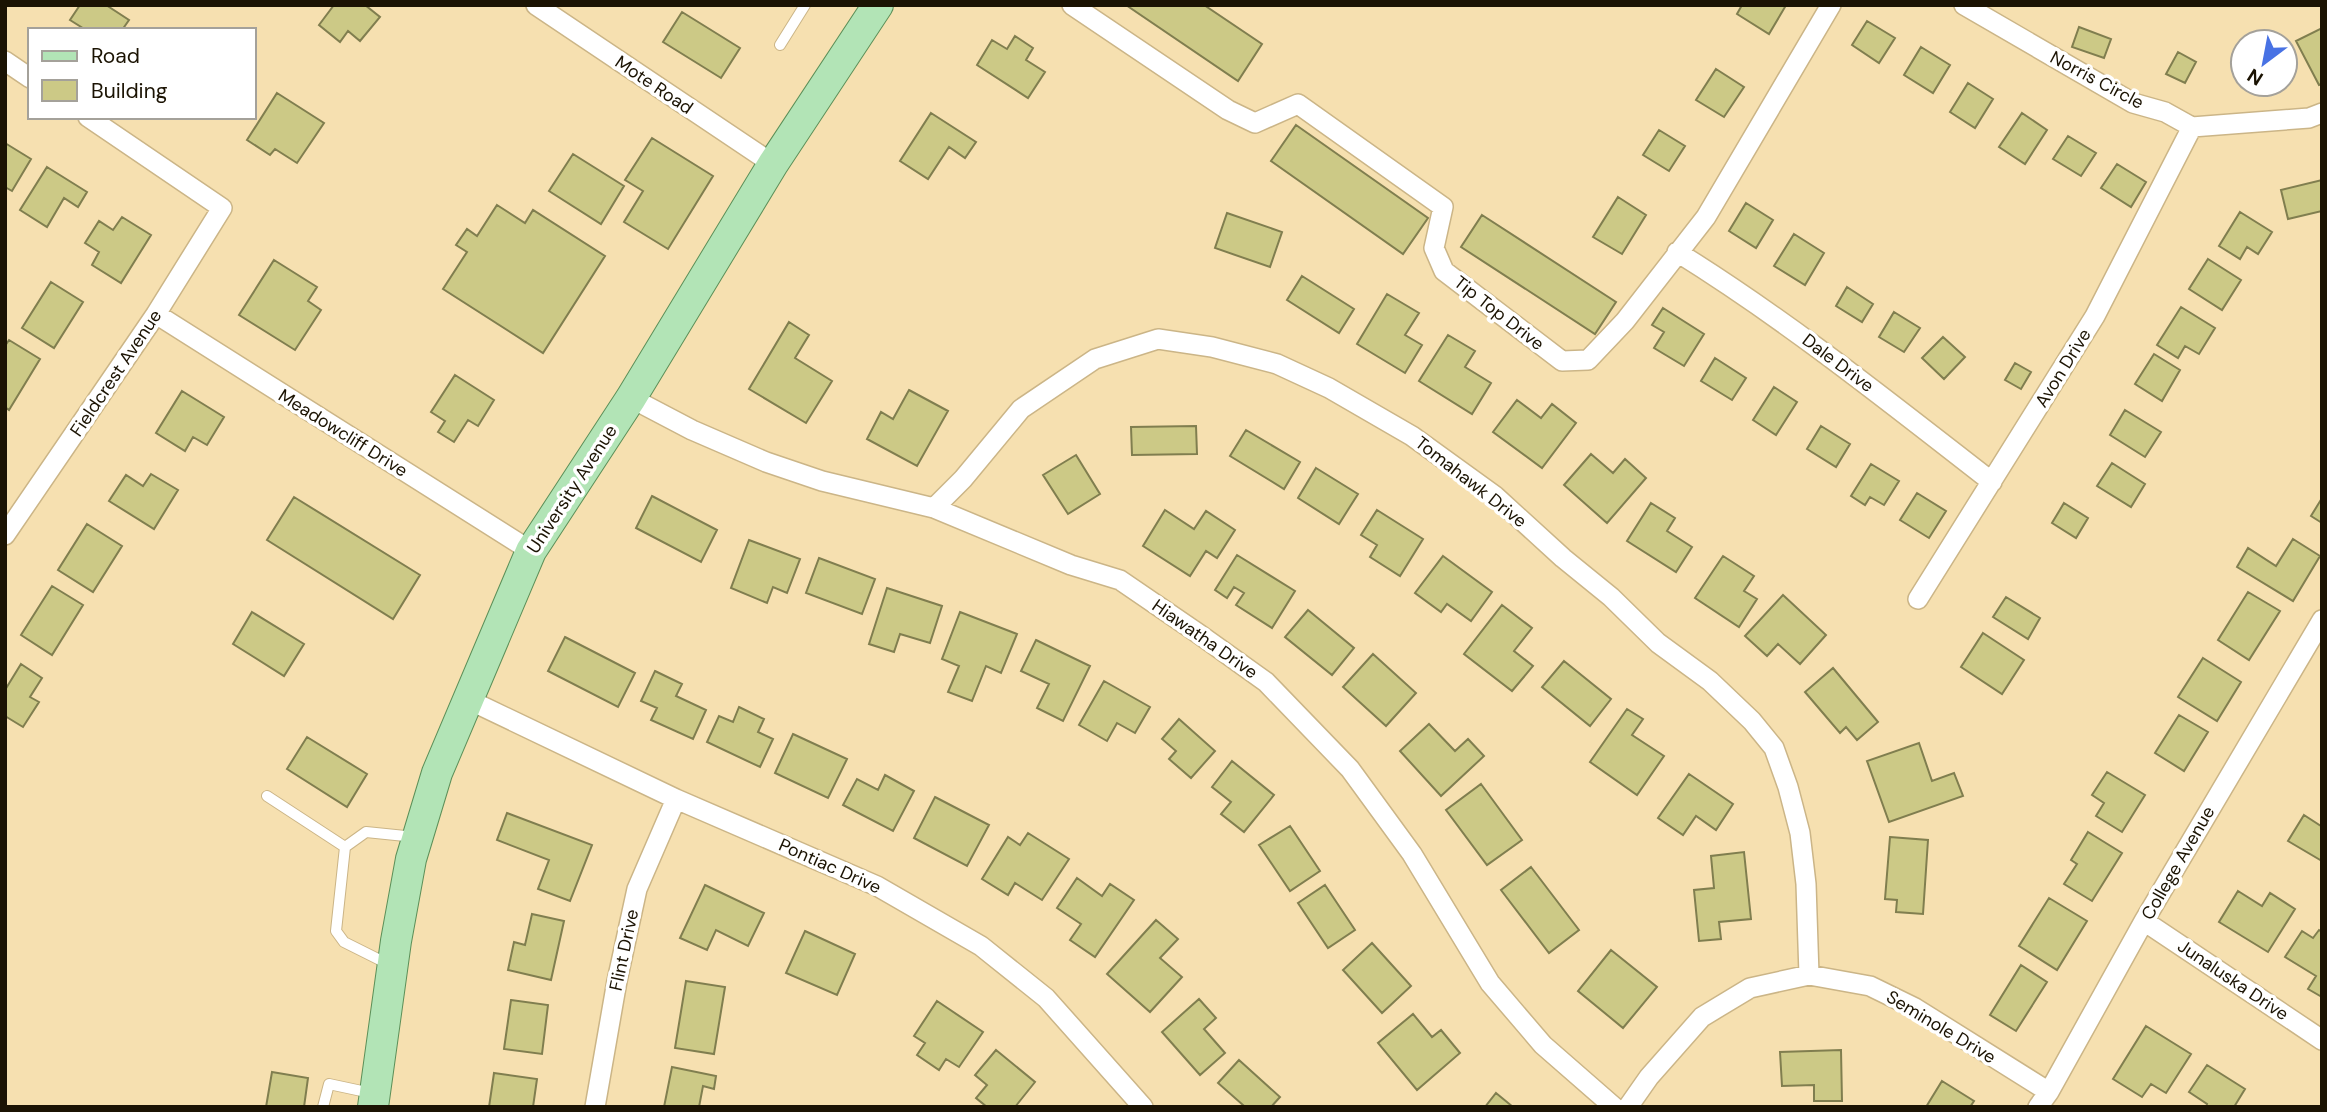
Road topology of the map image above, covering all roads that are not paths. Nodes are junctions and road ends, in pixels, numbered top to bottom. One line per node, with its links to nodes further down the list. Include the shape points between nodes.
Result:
1 (536, 5): 13 (street, Mote Road)
2 (805, 5): 7 (lane)
3 (878, 5): 13 (main road, University Avenue)
4 (1072, 5): 14 (street, Tip Top Drive, via 1228,110 1255,123 1298,104 1443,206 1434,248 1444,271 1562,361 1588,360 1625,321)
5 (1831, 5): 14 (street, Tip Top Drive, via 1706,217)
6 (1964, 5): 12 (street, Norris Circle, via 2133,103 2165,112)
7 (780, 45)
8 (5, 61): 9 (street)
9 (28, 77)
10 (2322, 113): 12 (street, via 2309,118)
11 (91, 119): 15 (street, Fieldcrest Avenue, via 222,208)
12 (2192, 127): 17 (street, Avon Drive, via 2095,316)
13 (773, 164): 16 (main road, University Avenue)
14 (1677, 252): 17 (street, Dale Drive, via 1835,359)
15 (156, 314): 19 (street, Fieldcrest Avenue); 20 (street, Meadowcliff Drive)
16 (631, 398): 18 (street, Hiawatha Drive, via 766,462 822,481); 20 (main road, University Avenue)
17 (1992, 482): 21 (street, Avon Drive)
18 (934, 508): 30 (street, Tomahawk Drive, via 1021,409 1095,359 1158,338 1277,364 1329,388 1412,436 1495,496 1752,721 1774,748 1800,833); 37 (street, Hiawatha Drive, via 1120,580 1266,682 1350,769 1412,854 1490,983 1543,1045)
19 (5, 535)
20 (531, 551): 23 (main road, University Avenue)
21 (1918, 599)
22 (2318, 633): 28 (street, College Avenue)
23 (467, 699): 25 (street, Pontiac Drive); 26 (main road, University Avenue, via 437,773)
24 (267, 796): 27 (lane)
25 (676, 799): 35 (street, Flint Drive, via 637,889); 36 (street, Pontiac Drive, via 877,886 981,946 1046,998)
26 (418, 837): 27 (lane, via 366,832); 29 (main road, University Avenue)
27 (345, 847): 29 (lane, via 336,931 344,942)
28 (2144, 921): 31 (street, Junaluska Drive); 32 (street, College Avenue)
29 (392, 966): 33 (main road, University Avenue)
30 (1809, 975): 32 (street, Seminole Drive, via 1870,986 1915,1008); 38 (street, Seminole Drive, via 1750,988 1702,1017)
31 (2322, 1040)
32 (2043, 1099)
33 (374, 1100): 34 (lane, via 329,1084)
34 (323, 1107)
35 (595, 1107)
36 (1143, 1107)
37 (1614, 1107)
38 (1628, 1107)

